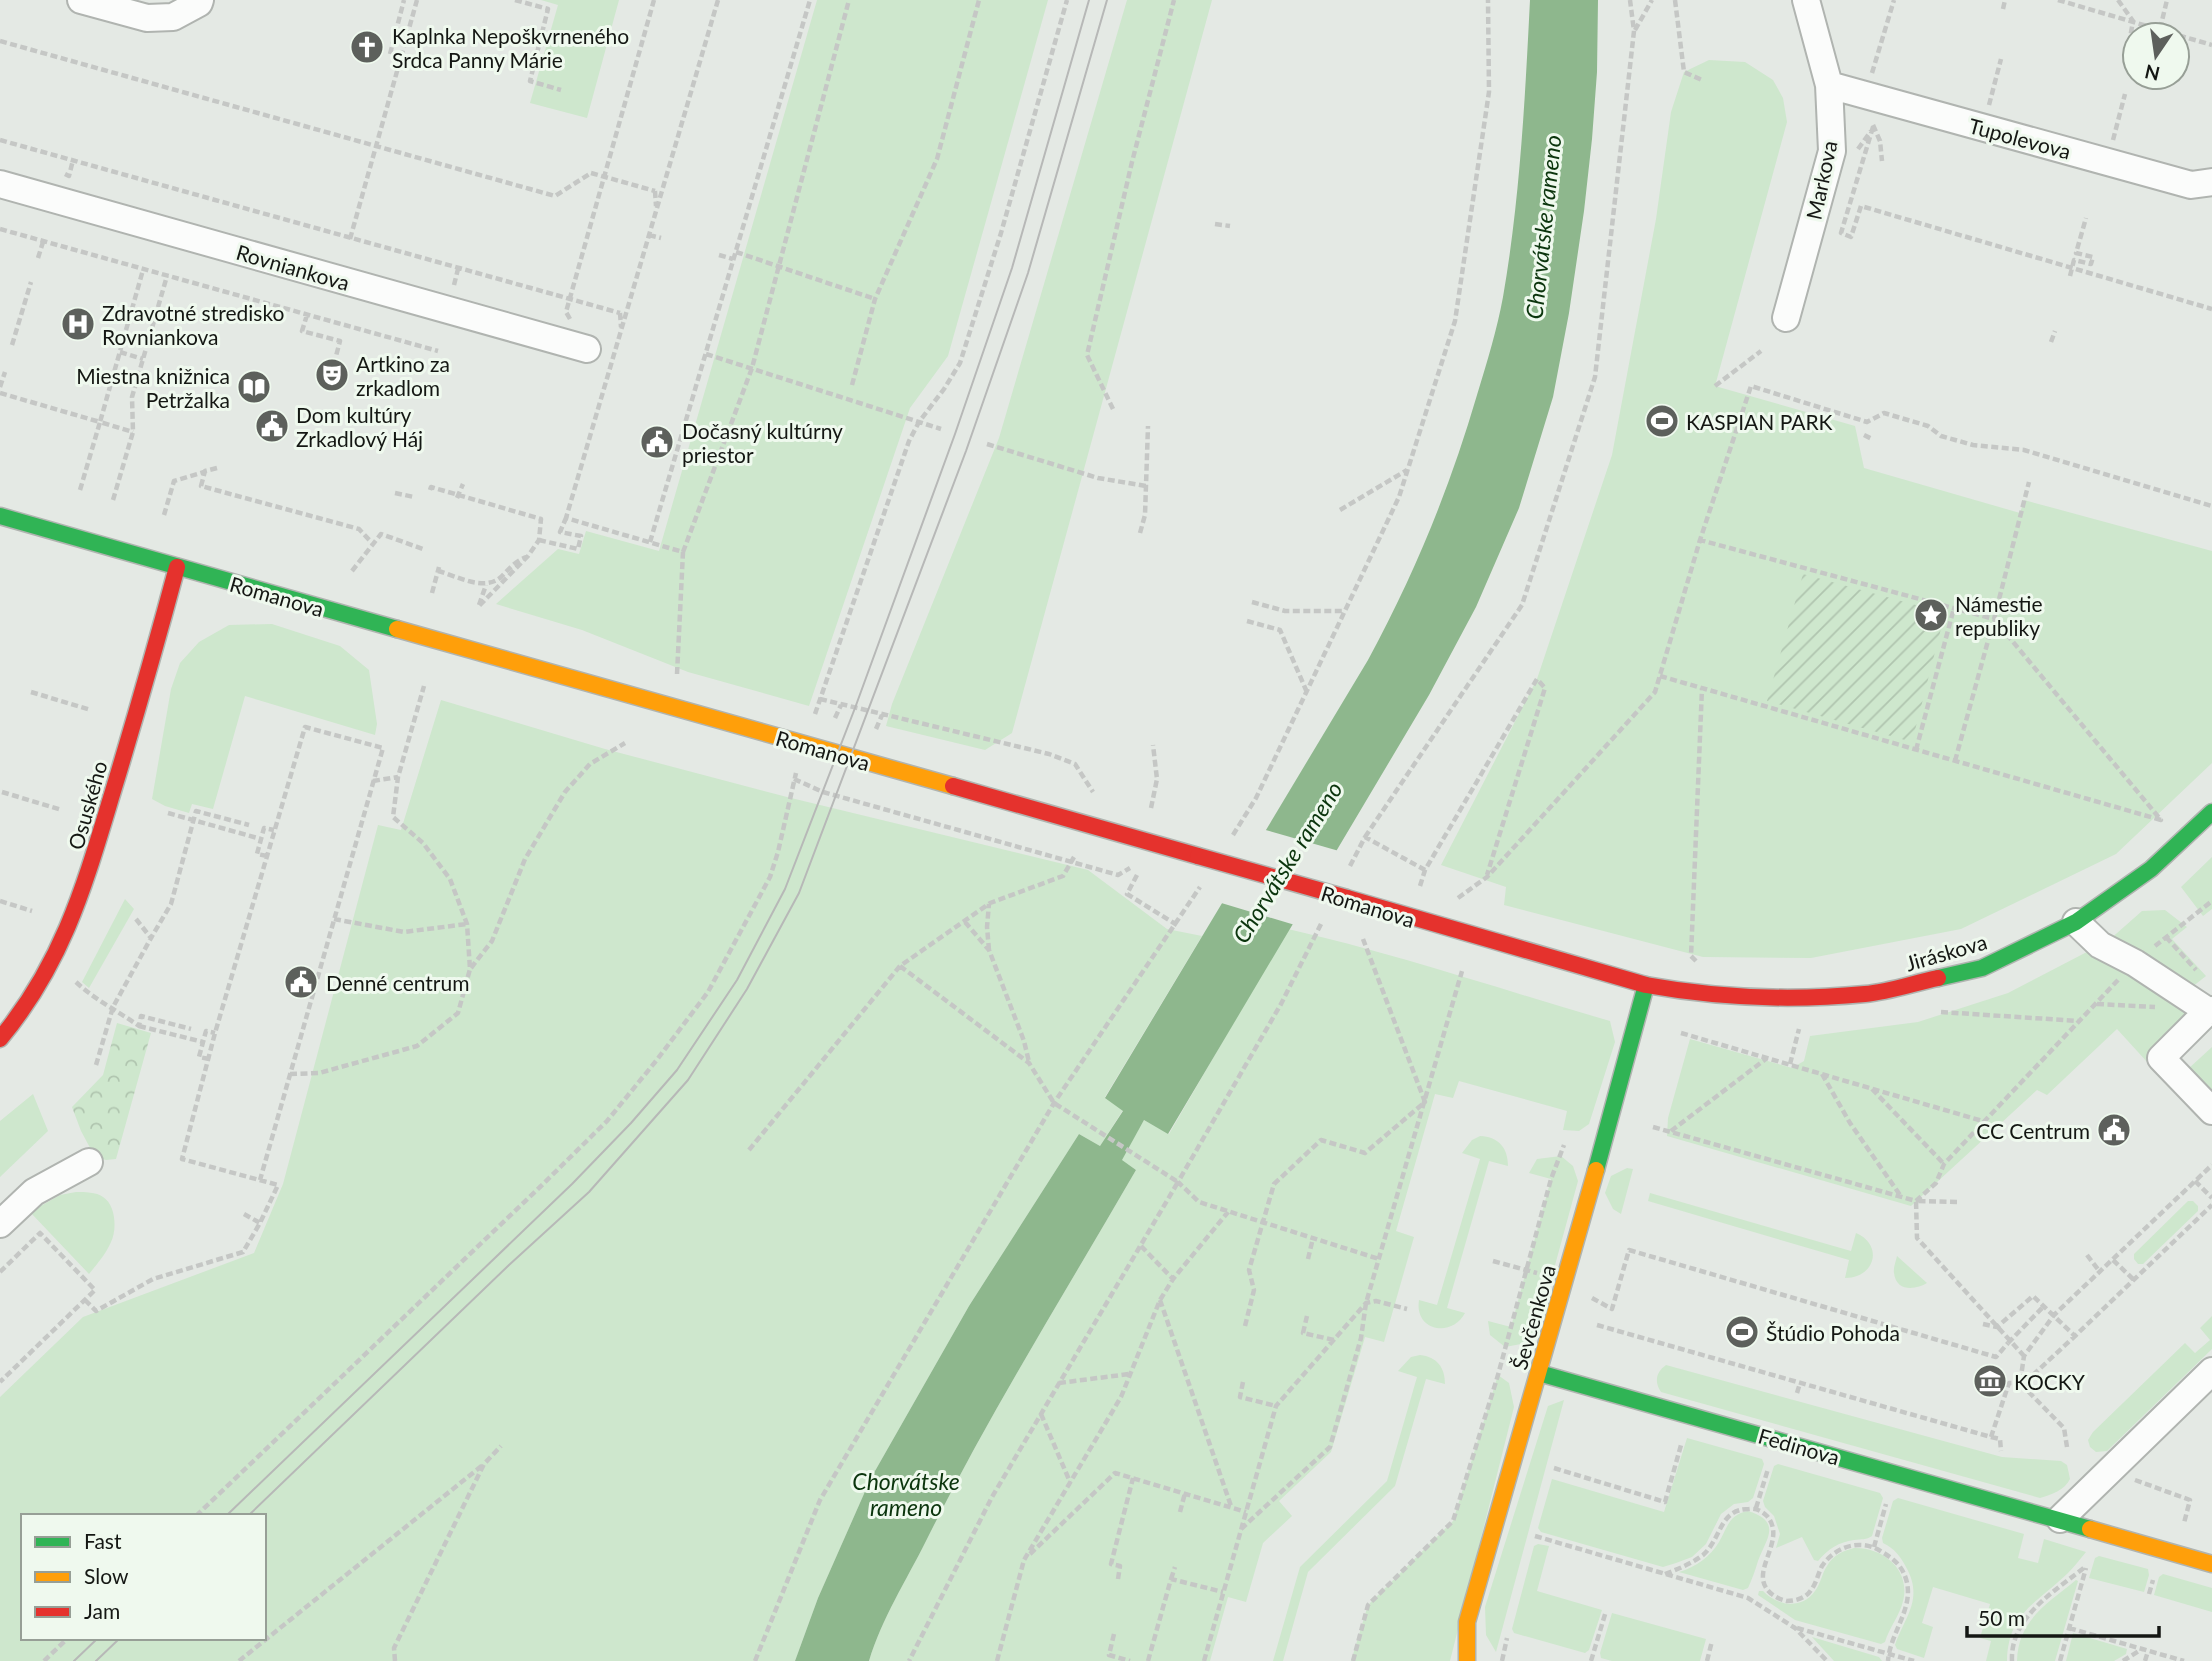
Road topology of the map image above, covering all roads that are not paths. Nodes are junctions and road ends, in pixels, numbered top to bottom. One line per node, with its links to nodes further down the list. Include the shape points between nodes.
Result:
1 (81, 0): 2 (street, via 147,18 173,17)
2 (200, 0)
3 (1806, 0): 4 (street, Markova)
4 (1829, 85): 5 (street, Tupolevova, via 2191,185); 7 (street, Markova, via 1832,151)
5 (2212, 182)
6 (0, 184): 8 (street, Rovniankova)
7 (1786, 318)
8 (587, 349)
9 (0, 516): 10 (street, Romanova)
10 (177, 567): 13 (street, Romanova, bridge); 15 (street, Osuského, via 90,872 54,963 25,1010)
11 (2212, 812): 12 (street, Jiráskova, via 2151,869)
12 (2076, 922): 13 (street, Jiráskova, via 1982,968 1867,994 1748,998); 14 (street, via 2100,945)
13 (1646, 985): 20 (street, Ševčenkova)
14 (2210, 1010): 16 (street, via 2161,1058)
15 (0, 1039)
16 (2212, 1111)
17 (89, 1162): 18 (street, via 34,1192)
18 (0, 1224)
19 (2212, 1371): 21 (street)
20 (1539, 1373): 21 (street, Fedinova); 23 (street, Ševčenkova, via 1467,1622)
21 (2060, 1520): 22 (street, Fedinova)
22 (2212, 1564)
23 (1468, 1661)

